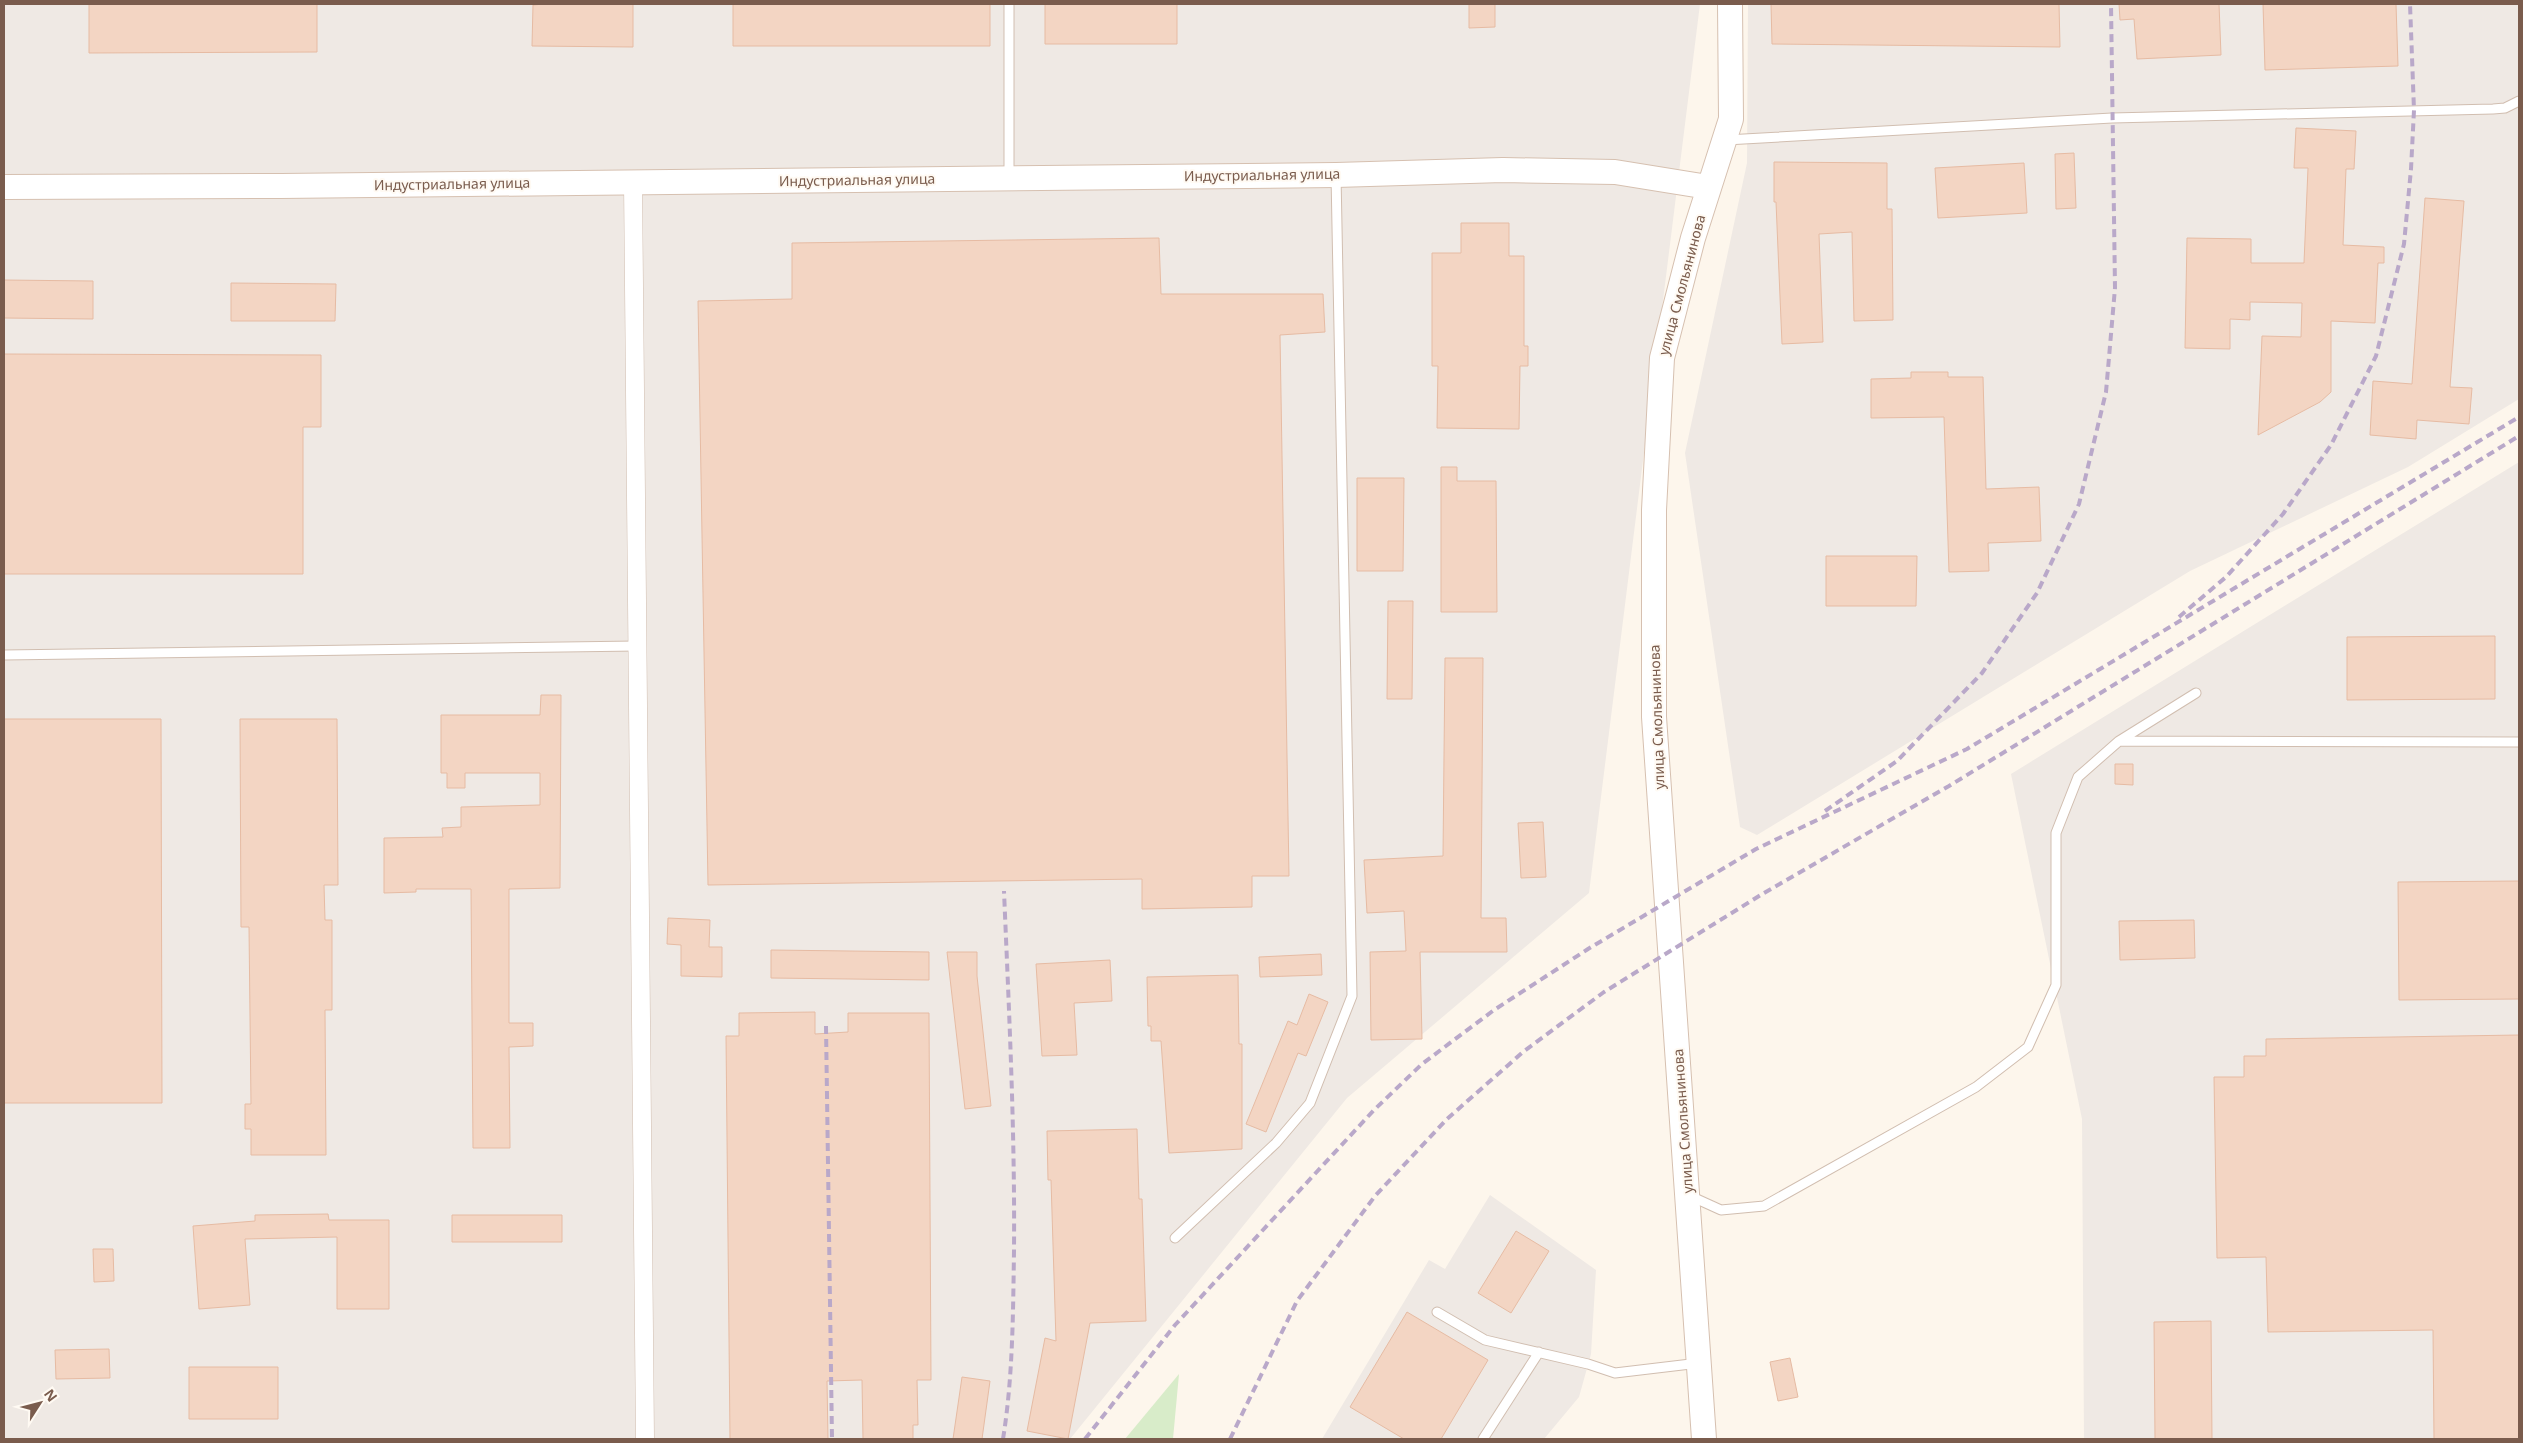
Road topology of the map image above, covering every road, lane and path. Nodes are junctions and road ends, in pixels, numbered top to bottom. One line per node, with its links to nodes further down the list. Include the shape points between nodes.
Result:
1 (1009, 4): 6 (lane)
2 (1730, 4): 4 (street, улица Смольянинова, via 1731,119)
3 (2519, 101): 4 (lane, via 2505,108 2493,109 2112,118)
4 (1725, 140): 9 (street, улица Смольянинова)
5 (1336, 175): 6 (street, Индустриальная улица); 9 (street, Индустриальная улица, via 1503,170 1615,172); 16 (lane, via 1352,996 1310,1103 1276,1143)
6 (1009, 178): 7 (street, Индустриальная улица)
7 (633, 182): 8 (street, Индустриальная улица); 10 (street)
8 (4, 187)
9 (1708, 187): 15 (street, улица Смольянинова, via 1662,358 1654,510 1654,717)
10 (637, 646): 11 (lane); 20 (street)
11 (4, 655)
12 (2196, 692): 13 (lane)
13 (2119, 741): 14 (lane); 15 (lane, via 2078,777 2056,833 2056,985 2028,1047 1976,1087 1764,1206 1721,1210)
14 (2519, 742)
15 (1688, 1195): 19 (street, улица Смольянинова)
16 (1175, 1238)
17 (1437, 1312): 18 (lane, via 1485,1340)
18 (1540, 1352): 19 (lane, via 1615,1373); 21 (lane)
19 (1699, 1363): 22 (street, улица Смольянинова)
20 (645, 1439)
21 (1483, 1439)
22 (1704, 1439)

